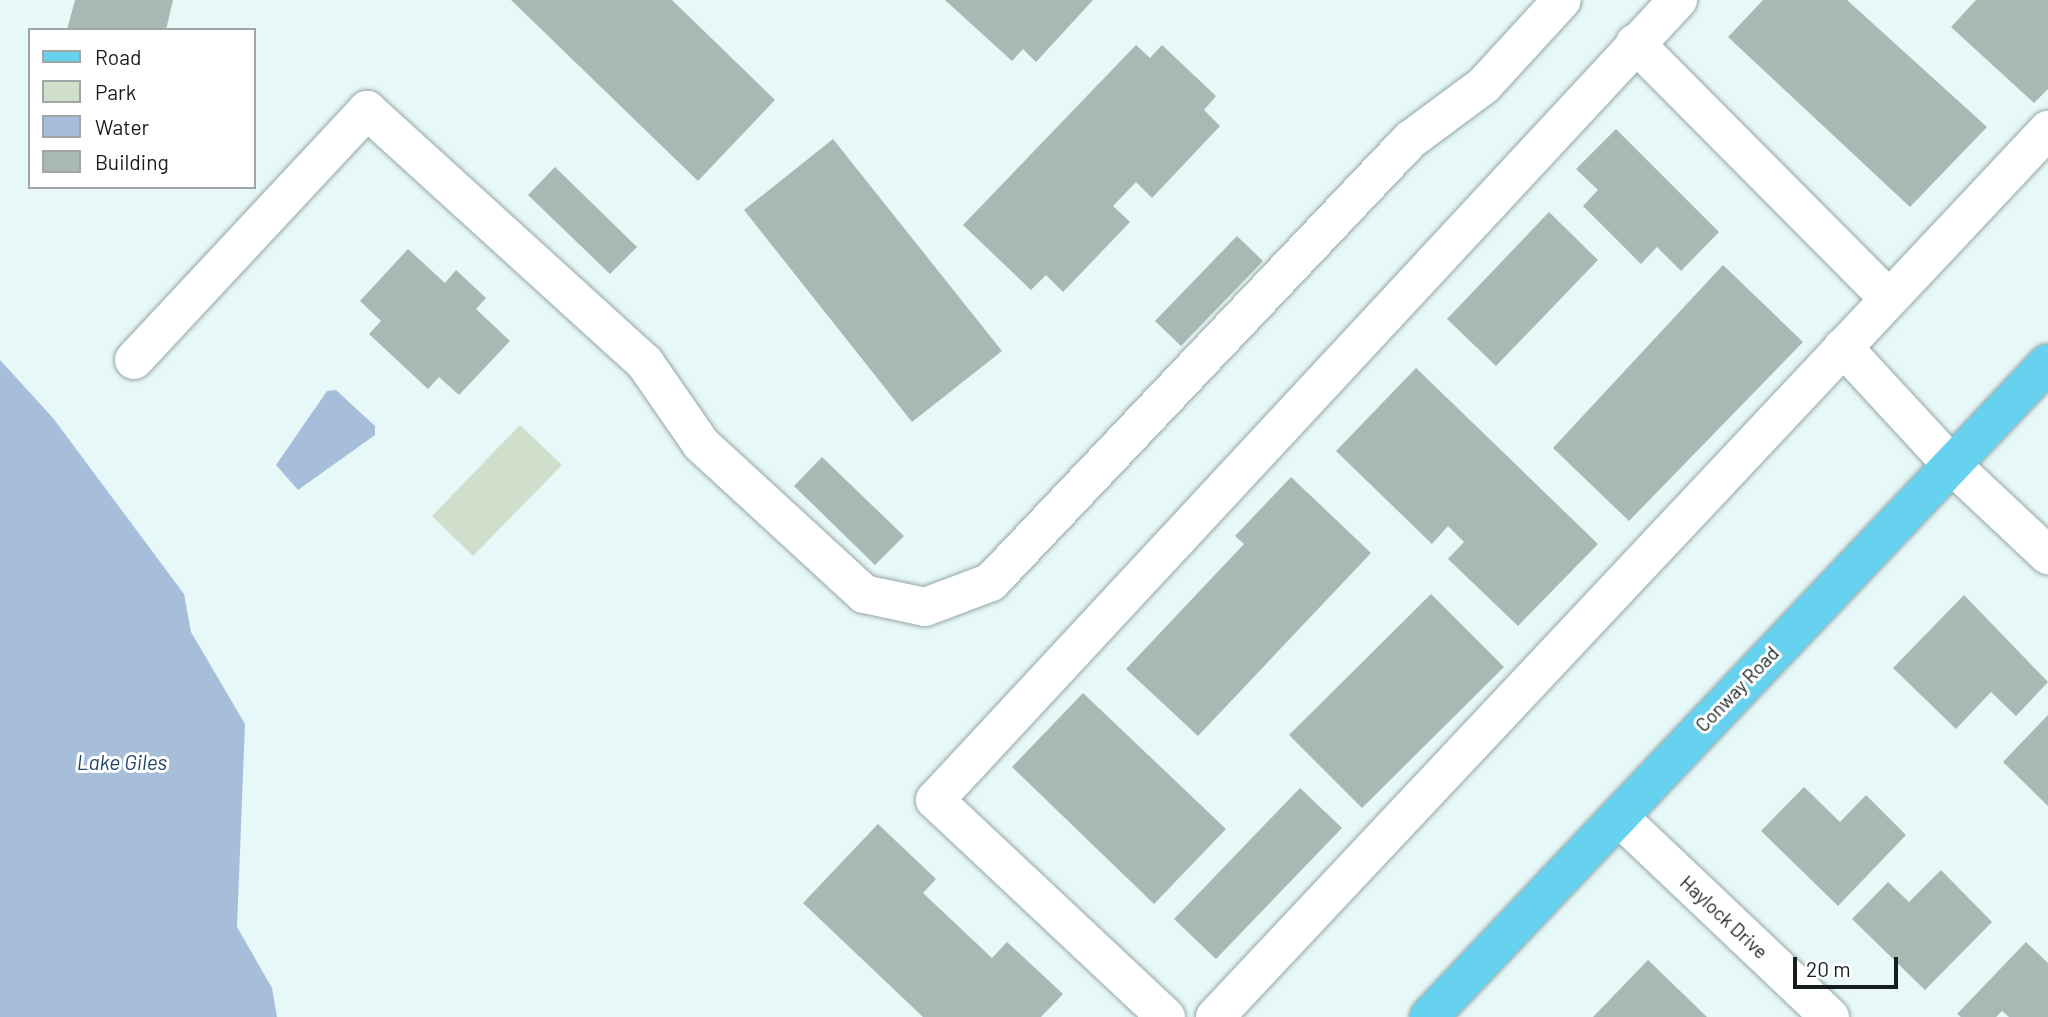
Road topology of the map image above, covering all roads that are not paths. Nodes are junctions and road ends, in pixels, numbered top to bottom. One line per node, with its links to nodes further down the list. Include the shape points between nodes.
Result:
1 (1562, 0): 7 (street, via 1483,85 1410,140 991,582 925,607 864,594 701,444 645,363 367,110)
2 (1678, 0): 3 (street)
3 (1635, 43): 5 (street); 12 (street, via 935,800)
4 (2048, 130): 5 (street)
5 (1886, 297): 6 (street)
6 (1843, 346): 9 (street); 13 (street)
7 (134, 360)
8 (2048, 363): 9 (main road, Conway Road)
9 (1952, 465): 10 (street); 11 (main road, Conway Road)
10 (2048, 555)
11 (1619, 817): 14 (main road, Conway Road); 15 (street, Haylock Drive)
12 (1166, 1017)
13 (1215, 1017)
14 (1429, 1017)
15 (1830, 1017)

